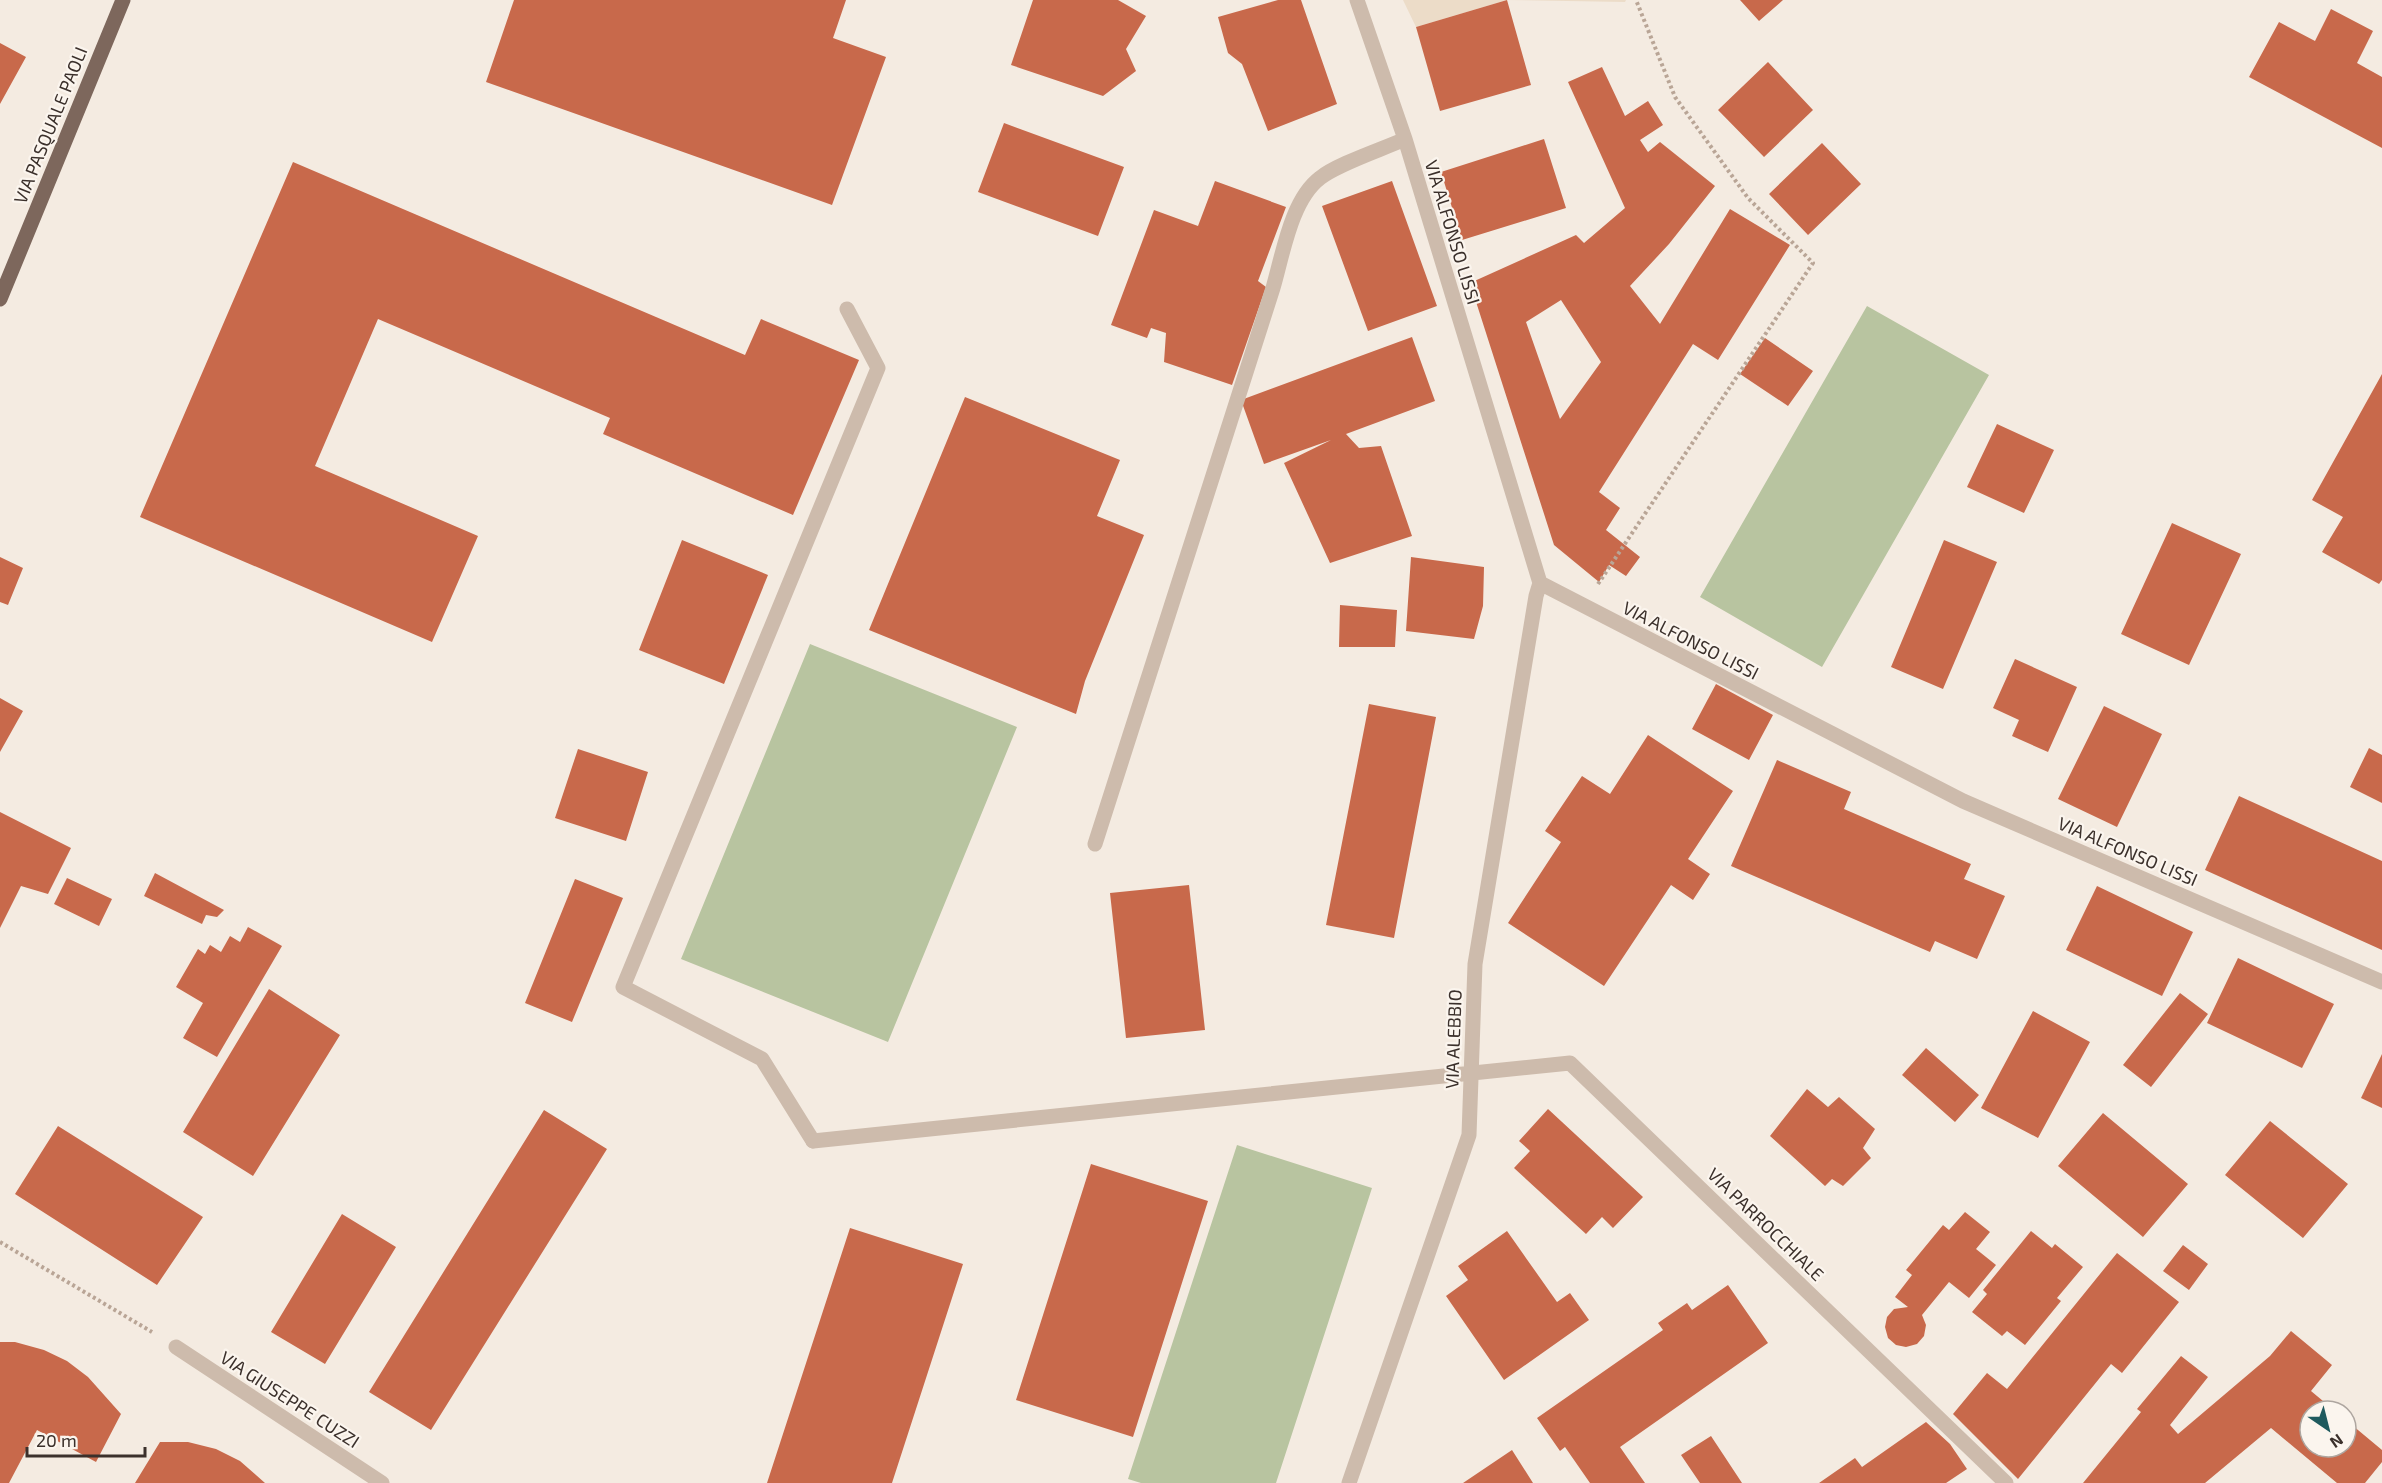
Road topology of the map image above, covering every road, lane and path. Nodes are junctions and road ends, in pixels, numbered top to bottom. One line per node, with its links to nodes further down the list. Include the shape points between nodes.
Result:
1 (123, 0): 5 (main road, VIA PASQUALE PAOLI)
2 (1358, 0): 4 (street, VIA ALFONSO LISSI)
3 (1636, 0): 8 (path, via 1675,97 1748,198 1813,263 1599,582)
4 (1405, 139): 7 (street, VIA ALFONSO LISSI); 9 (street, via 1321,177 1303,195)
5 (0, 299)
6 (847, 309): 11 (street, via 878,368 622,987 762,1059 813,1141)
7 (1540, 583): 8 (street, VIA ALFONSO LISSI); 11 (street, VIA ALEBBIO, via 1475,964)
8 (1587, 609): 10 (street, VIA ALFONSO LISSI, via 1963,801)
9 (1095, 844)
10 (2382, 982)
11 (1471, 1074): 15 (street, VIA ALEBBIO, via 1468,1135); 16 (street, VIA PARROCCHIALE, via 1570,1063)
12 (0, 1242): 13 (path)
13 (176, 1347): 14 (street, VIA GIUSEPPE CUZZI)
14 (382, 1483)
15 (1349, 1483)
16 (2006, 1483)

